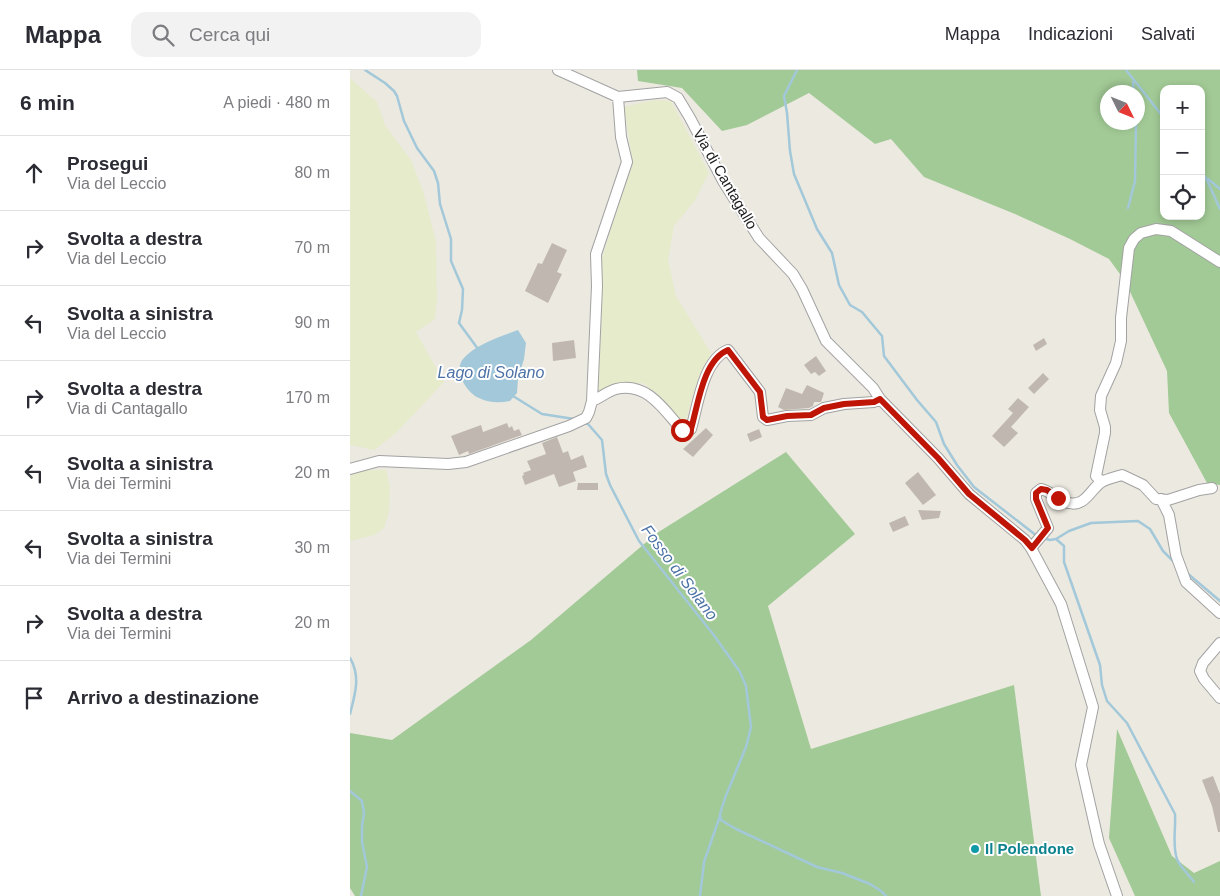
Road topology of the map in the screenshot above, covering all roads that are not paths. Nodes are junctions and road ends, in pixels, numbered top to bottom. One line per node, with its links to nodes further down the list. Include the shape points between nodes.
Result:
1 (558, 70): 2 (street)
2 (618, 97): 4 (street, Via di Cantagallo, via 667,92 678,98 723,181 759,238 798,281 826,341); 5 (street, via 621,137 627,162 596,254)
3 (1220, 262): 7 (street, via 1171,231 1156,229 1141,233 1129,248 1121,341 1116,364 1101,396 1105,433 1096,476)
4 (880, 399): 5 (street, via 824,408 811,415 767,420 763,417 760,392 728,350 719,354 706,374 691,429 686,432 649,394 640,390 615,389); 10 (street, Via di Cantagallo, via 969,494)
5 (592, 402): 6 (street, via 586,418 466,462 379,461)
6 (350, 469)
7 (1102, 482): 9 (street, via 1122,475); 10 (street, via 1076,504 1069,504 1047,490 1041,489 1036,493 1048,528)
8 (1212, 488): 9 (street)
9 (1162, 500): 11 (street, via 1169,515 1176,555 1186,582)
10 (1034, 544): 14 (street, Via di Cantagallo, via 1061,604 1093,707 1081,765 1099,844)
11 (1220, 613)
12 (1220, 643): 13 (street, via 1200,671)
13 (1220, 698)
14 (1117, 896)

